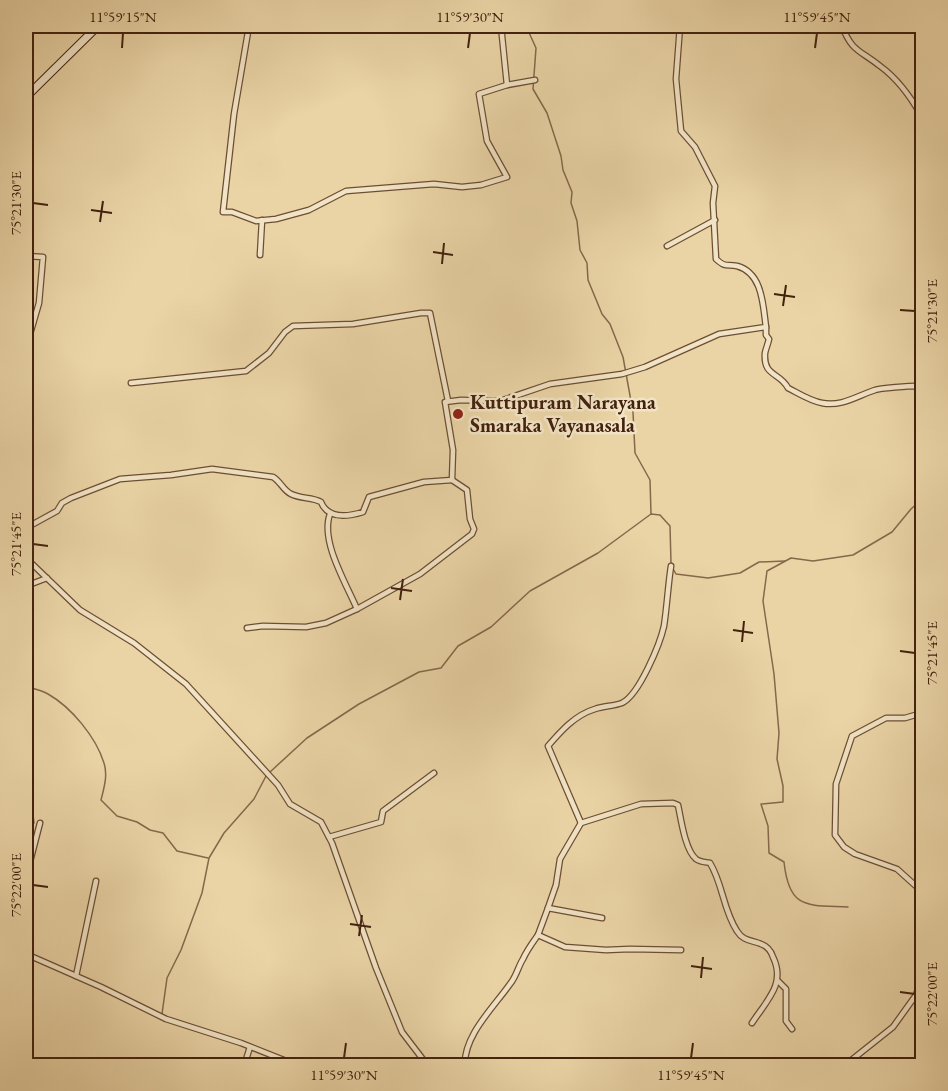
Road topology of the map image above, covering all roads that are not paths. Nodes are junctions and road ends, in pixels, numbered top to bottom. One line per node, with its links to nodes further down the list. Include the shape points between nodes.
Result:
1 (98, 26): 8 (main road)
2 (249, 26): 10 (street, via 223,212)
3 (501, 26): 7 (street)
4 (680, 26): 11 (street, via 676,79 681,131 695,147 715,186)
5 (842, 26): 9 (street, via 853,48 882,66 909,95)
6 (535, 80): 7 (street)
7 (507, 85): 10 (street, via 479,94 487,141 507,177 462,188 434,184 346,191 309,210)
8 (26, 97)
9 (922, 117)
10 (262, 220): 13 (street)
11 (715, 220): 12 (street); 15 (street, via 716,259 723,266 739,266 752,276 761,291)
12 (667, 246)
13 (260, 255)
14 (26, 256): 16 (street, via 43,257 39,303)
15 (766, 327): 19 (street, via 768,371 788,388 818,402 850,401 877,389); 21 (street, via 719,334 622,374 550,384 500,401)
16 (30, 334)
17 (131, 383): 21 (street, via 246,371 293,326 353,324 430,313)
18 (922, 384): 19 (street)
19 (917, 386): 20 (street)
20 (922, 398)
21 (448, 401): 22 (street, via 445,402 453,450)
22 (452, 480): 23 (street, via 424,482 369,497 363,512); 29 (street, via 467,489 472,534 420,574)
23 (330, 514): 24 (street, via 321,502 293,495 273,477 205,470 120,478 62,503 57,511); 29 (street, via 326,523 333,557)
24 (26, 528)
25 (26, 558): 27 (street)
26 (671, 566): 34 (street, via 663,628 644,676 630,698 584,714 548,746)
27 (47, 578): 28 (street); 35 (street, via 80,610 134,643 186,684 266,771 290,804 321,822)
28 (26, 586)
29 (357, 609): 30 (street, via 306,627)
30 (247, 628)
31 (922, 713): 38 (street, via 886,718 852,735 836,784 835,835 844,847 862,858 897,869)
32 (434, 773): 35 (street, via 383,811 381,822)
33 (39, 823): 36 (street)
34 (581, 823): 39 (street, via 560,859); 46 (street, via 641,804 678,805 694,857 710,863 717,874 724,905 740,936 771,952)
35 (329, 837): 52 (street, via 402,1032)
36 (26, 877)
37 (96, 881): 44 (street)
38 (922, 887)
39 (548, 908): 40 (street); 41 (street)
40 (602, 918)
41 (538, 934): 42 (street, via 565,947); 53 (street, via 512,983 478,1027 464,1054)
42 (681, 950)
43 (26, 954): 44 (street)
44 (76, 976): 49 (street, via 166,1019)
45 (922, 978): 54 (street, via 916,995 893,1027)
46 (778, 981): 47 (street); 48 (street, via 786,989 786,1021)
47 (753, 1023)
48 (792, 1029)
49 (250, 1047): 50 (street); 51 (street)
50 (244, 1065)
51 (299, 1065)
52 (428, 1065)
53 (465, 1065)
54 (844, 1065)

